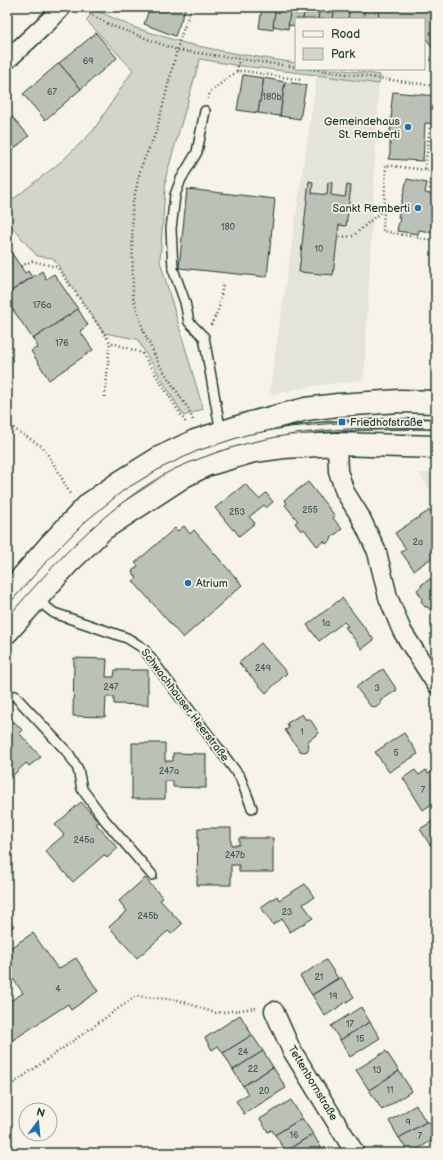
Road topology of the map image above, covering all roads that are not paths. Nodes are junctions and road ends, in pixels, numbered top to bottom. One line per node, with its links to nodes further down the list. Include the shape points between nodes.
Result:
1 (62, 7): 2 (street)
2 (7, 60)
3 (205, 111): 6 (lane, via 197,152 175,195 171,230 173,269 189,322 204,337)
4 (436, 402): 6 (main road, via 385,402 306,409)
5 (436, 424): 11 (lane, via 339,426 289,431 248,439 195,456 139,486 87,526 57,555)
6 (206, 438): 9 (main road, via 153,462 89,504)
7 (337, 444): 8 (main road); 10 (main road, via 254,451 206,465 184,476 103,530 68,563); 13 (street, via 338,471 345,492 377,552 388,597 402,631)
8 (436, 447)
9 (7, 595)
10 (36, 599): 12 (main road); 15 (lane, Schwachhauser Heerstraße, via 54,613 127,638 143,648 240,777)
11 (7, 612)
12 (12, 639)
13 (436, 684)
14 (7, 695): 16 (lane, via 15,696 69,754 78,769 82,789)
15 (252, 808)
16 (152, 875)
17 (274, 1011): 18 (street, Tettenbornstraße, via 291,1049)
18 (355, 1153)

